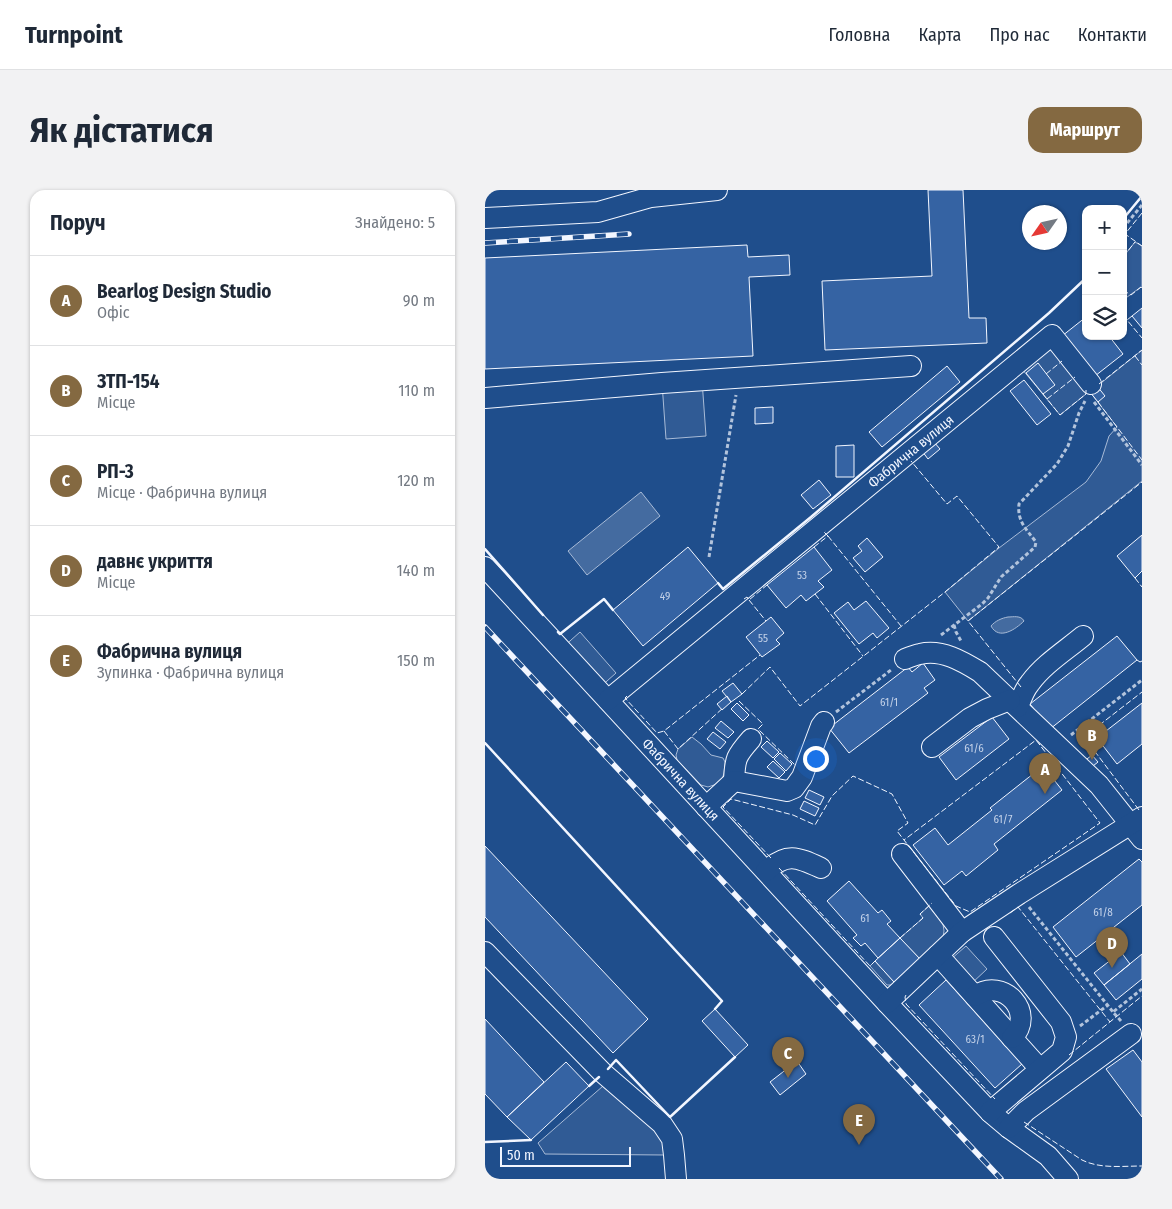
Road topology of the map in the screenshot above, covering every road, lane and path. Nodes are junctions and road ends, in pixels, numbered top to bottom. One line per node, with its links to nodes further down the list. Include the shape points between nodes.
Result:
1 (717, 190): 3 (street, via 651,197 598,212)
2 (1142, 205): 4 (path)
3 (485, 218)
4 (1127, 223)
5 (911, 366): 6 (street)
6 (739, 378): 8 (street); 10 (path)
7 (1091, 384): 15 (street, Фабрична вулиця, via 1052,335)
8 (485, 398)
9 (1142, 465): 13 (path, via 1089,395 1057,464 1019,504 1019,520 1036,542 1035,547 1001,577 983,604)
10 (709, 557)
11 (485, 566): 15 (street, Фабрична вулиця)
12 (1083, 636): 16 (street, via 1045,667)
13 (913, 657): 16 (street, via 935,653 958,659 980,672); 17 (path)
14 (1142, 680): 19 (path)
15 (608, 700): 22 (street, Фабрична вулиця)
16 (1014, 703): 19 (street); 20 (street, via 987,709 970,718)
17 (824, 722): 21 (street, via 795,788 787,791)
18 (751, 739): 21 (street, via 734,764)
19 (1058, 745): 23 (street)
20 (933, 747)
21 (734, 781): 22 (street)
22 (706, 807): 26 (street, Фабрична вулиця)
23 (1138, 827): 27 (street)
24 (902, 854): 28 (street)
25 (821, 868): 26 (street, via 803,859 791,858 775,863)
26 (766, 871): 34 (street, Фабрична вулиця)
27 (1019, 894): 28 (street); 35 (path)
28 (962, 932): 31 (street)
29 (994, 937): 38 (street, via 1061,1022)
30 (485, 952): 43 (street, via 603,1073 662,1124 671,1139)
31 (938, 955): 33 (street); 34 (street)
32 (1142, 989): 36 (path)
33 (975, 996): 39 (street); 39 (street, via 998,990 1014,999 1021,1016 1020,1026)
34 (887, 1003): 41 (street, Фабрична вулиця)
35 (1108, 1005): 36 (path); 38 (path)
36 (1113, 1012): 37 (path)
37 (1131, 1034): 42 (street, via 1026,1111)
38 (1066, 1037): 40 (street, via 1062,1051)
39 (1012, 1038): 40 (street)
40 (1040, 1069): 41 (street)
41 (990, 1112): 42 (street, Фабрична вулиця)
42 (1009, 1128): 44 (street, Фабрична вулиця, via 1048,1156)
43 (676, 1179)
44 (1068, 1179)

